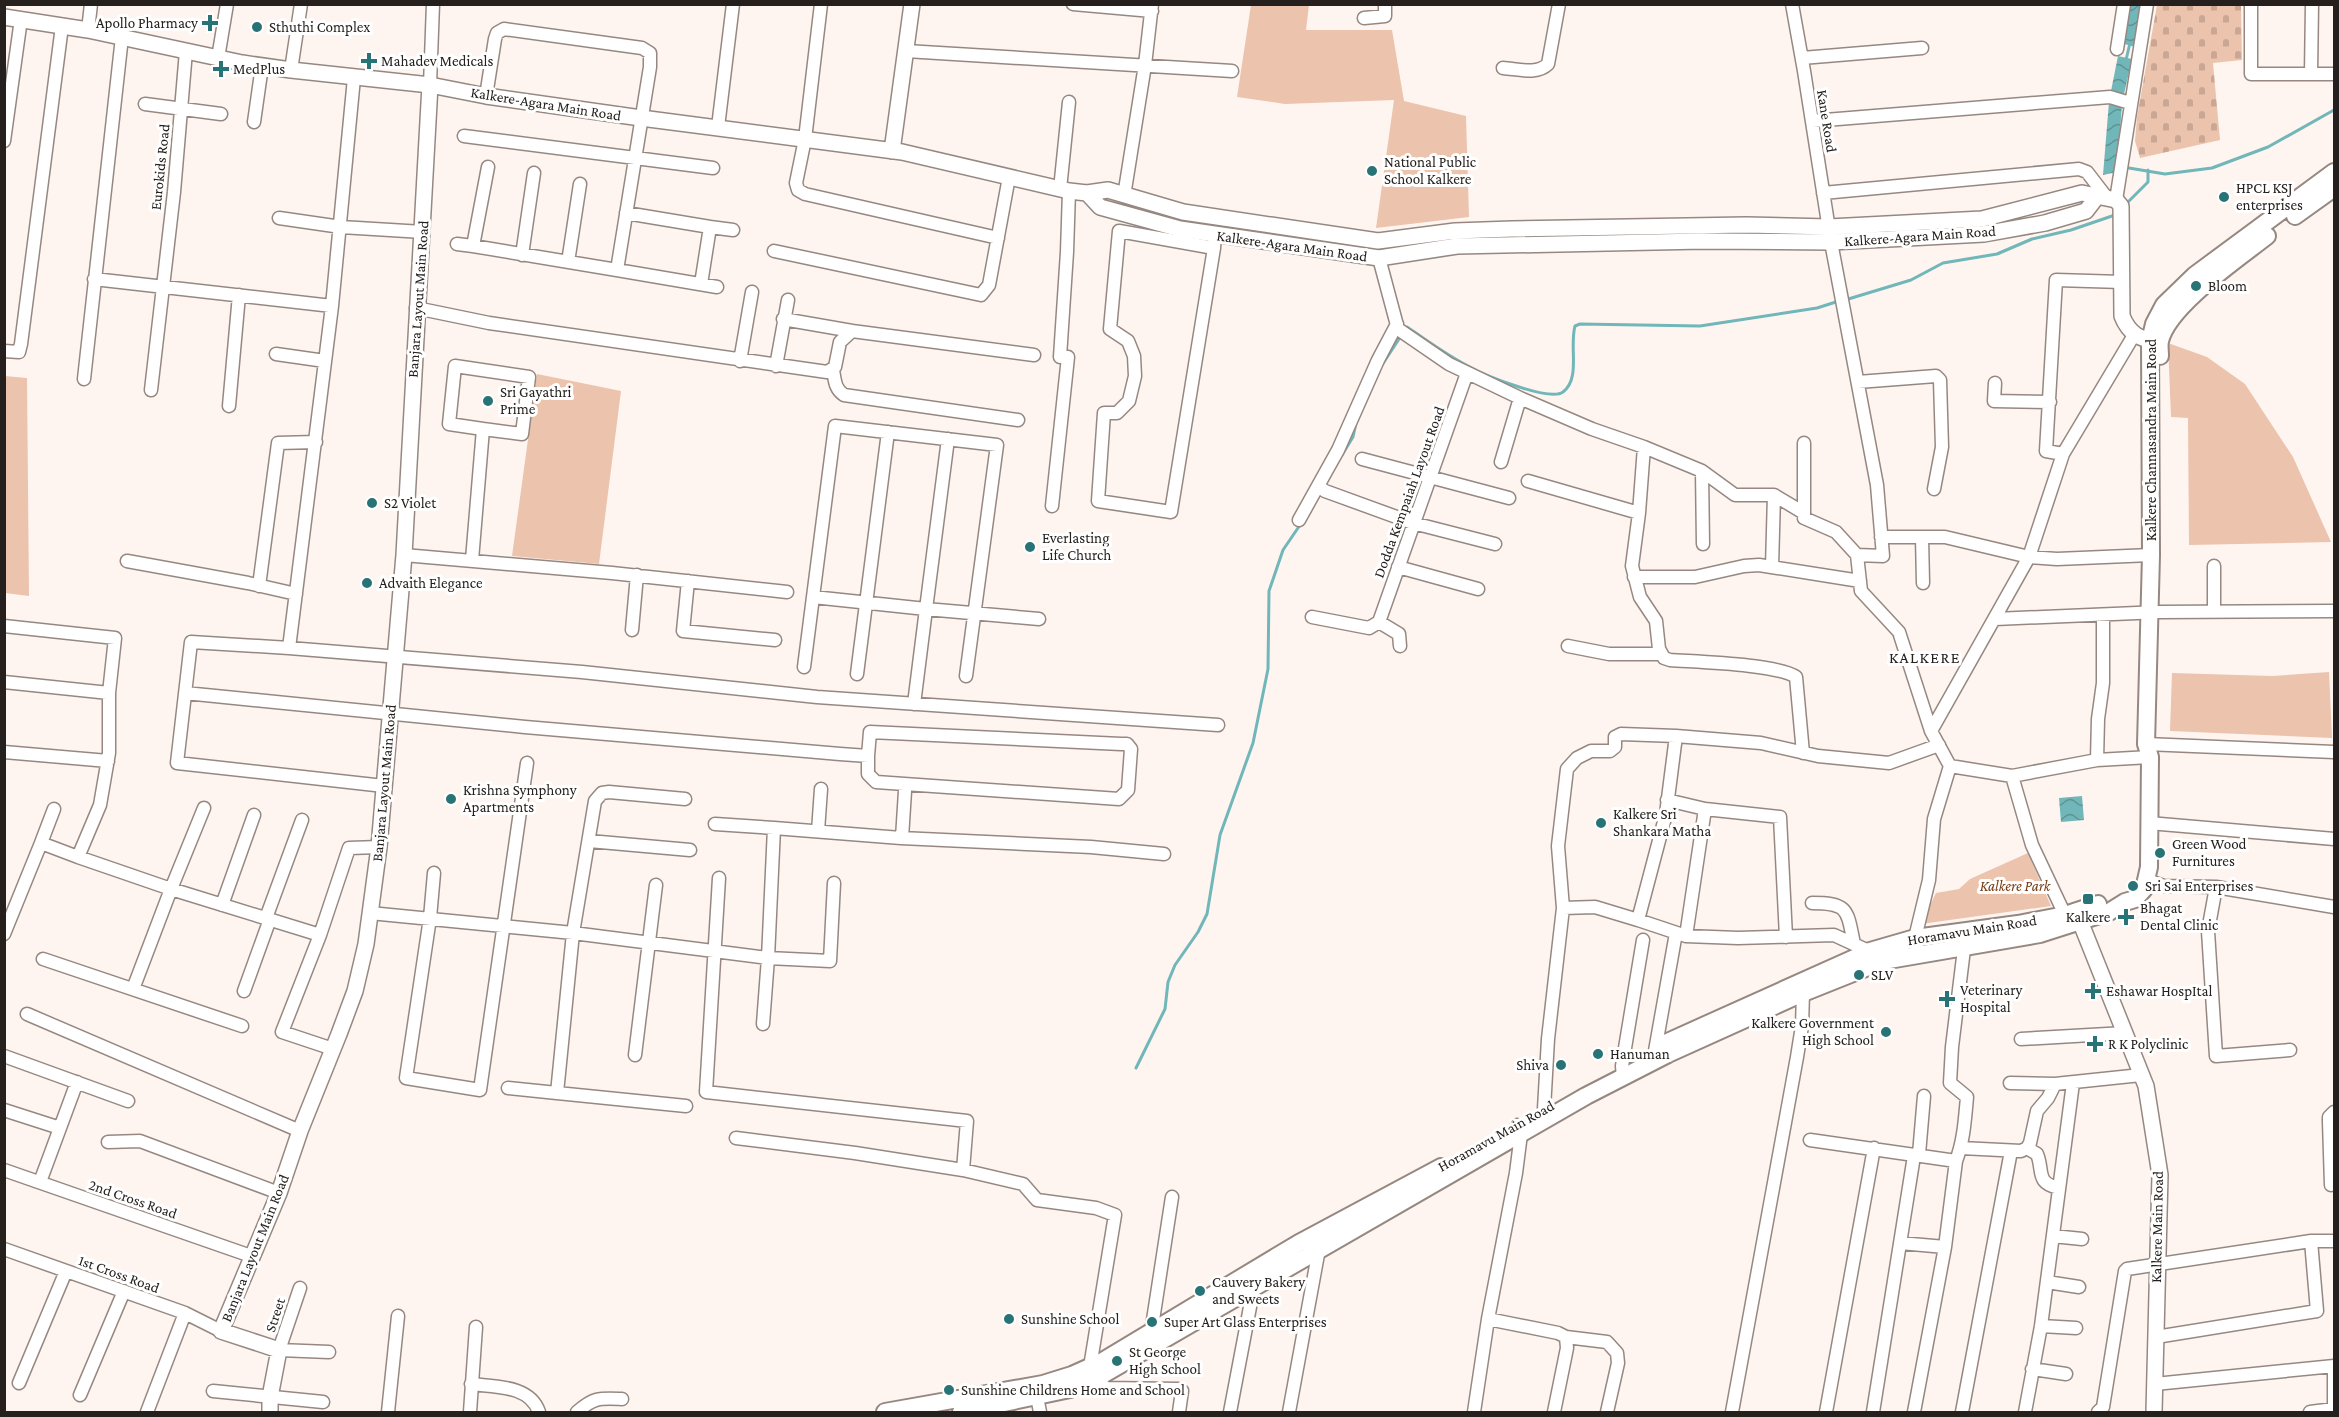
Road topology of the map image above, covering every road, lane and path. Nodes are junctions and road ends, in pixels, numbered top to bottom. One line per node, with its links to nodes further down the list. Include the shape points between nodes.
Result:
1 (91, 4): 21 (street)
2 (227, 4): 27 (street)
3 (301, 4): 32 (street)
4 (433, 4): 37 (street)
5 (733, 4): 47 (street)
6 (821, 4): 49 (street)
7 (912, 4): 26 (street)
8 (1073, 4): 16 (street)
9 (1385, 4): 18 (street, via 1385,15)
10 (1559, 4): 31 (street, via 1548,64 1533,71)
11 (1792, 4): 28 (street, Kane Road)
12 (2124, 4): 24 (street)
13 (2147, 4): 39 (street)
14 (2251, 4): 34 (street, via 2252,74)
15 (2312, 4): 34 (street)
16 (1152, 8): 29 (street)
17 (4, 17): 19 (street, Kalkere-Agara Main Road)
18 (1364, 18)
19 (21, 20): 20 (street, Kalkere-Agara Main Road); 50 (street)
20 (63, 26): 21 (street, Kalkere-Agara Main Road); 97 (street, via 21,344 19,352)
21 (88, 30): 22 (street, Kalkere-Agara Main Road)
22 (122, 38): 25 (street, Kalkere-Agara Main Road); 83 (street)
23 (1922, 48): 28 (street)
24 (2117, 49)
25 (186, 51): 27 (street, Kalkere-Agara Main Road); 42 (street, Eurokids Road)
26 (906, 51): 29 (street); 51 (street)
27 (218, 58): 30 (street, Kalkere-Agara Main Road)
28 (1802, 58): 45 (street, Kane Road)
29 (1145, 65): 33 (street); 62 (street)
30 (262, 66): 32 (street, Kalkere-Agara Main Road); 46 (street)
31 (1503, 68)
32 (291, 70): 36 (street, Kalkere-Agara Main Road)
33 (1232, 71)
34 (2312, 74): 35 (street)
35 (2334, 74)
36 (354, 78): 37 (street, Kalkere-Agara Main Road); 67 (street)
37 (430, 85): 38 (street, Kalkere-Agara Main Road); 71 (street, Banjara Layout Main Road)
38 (486, 96): 44 (street, Kalkere-Agara Main Road); 44 (street, via 497,33 504,29 520,30 647,50 650,66)
39 (2121, 100): 45 (street); 63 (street)
40 (1069, 102): 59 (street)
41 (145, 105): 42 (street)
42 (181, 109): 43 (street); 86 (street, Eurokids Road)
43 (221, 114)
44 (641, 118): 47 (street, Kalkere-Agara Main Road); 52 (street)
45 (1813, 121): 60 (street, Kane Road)
46 (254, 122)
47 (718, 127): 49 (street, Kalkere-Agara Main Road)
48 (464, 136): 52 (street)
49 (805, 139): 51 (street, Kalkere-Agara Main Road); 73 (street, via 796,183 801,192)
50 (4, 141)
51 (892, 151): 56 (street, Kalkere-Agara Main Road)
52 (634, 160): 54 (street); 64 (street)
53 (488, 167): 77 (street)
54 (713, 168)
55 (534, 173): 79 (street)
56 (1010, 177): 59 (street, Kalkere-Agara Main Road); 73 (street)
57 (580, 184): 81 (street)
58 (2332, 187): 96 (main road, via 2206,285)
59 (1064, 190): 61 (street, Kalkere-Agara Main Road); 129 (street, via 1068,242 1060,357 1068,357)
60 (1823, 193): 63 (street, via 2079,169 2087,172); 72 (street, Kane Road)
61 (1087, 194): 62 (street, Kalkere-Agara Main Road, via 1108,190); 65 (street, Kalkere-Agara Main Road, via 1100,207)
62 (1124, 196): 74 (street, Kalkere-Agara Main Road, via 1183,212)
63 (2112, 203): 72 (street, Kalkere-Agara Main Road, via 2045,223 1984,234); 84 (street)
64 (626, 213): 68 (street); 82 (street)
65 (1122, 214): 70 (street); 75 (street, Kalkere-Agara Main Road)
66 (279, 218): 67 (street)
67 (341, 227): 71 (street); 91 (street)
68 (710, 227): 69 (street); 85 (street)
69 (733, 230)
70 (1119, 231): 75 (street); 75 (street, via 1110,329 1128,341 1135,376 1129,401 1118,413 1104,413 1098,501 1171,512)
71 (423, 232): 92 (street, Banjara Layout Main Road)
72 (1830, 234): 74 (street, Kalkere-Agara Main Road, via 1746,225 1455,231); 80 (street, Kalkere-Agara Main Road, via 1457,246); 106 (street, Kane Road)
73 (998, 238): 78 (street, via 989,285 981,295)
74 (1378, 240): 80 (street)
75 (1215, 242): 80 (street, Kalkere-Agara Main Road)
76 (457, 244): 77 (street)
77 (473, 246): 79 (street)
78 (774, 250)
79 (522, 255): 81 (street)
80 (1379, 258): 94 (street)
81 (568, 262): 82 (street)
82 (617, 270): 85 (street)
83 (94, 279): 86 (street); 105 (street)
84 (2122, 282): 96 (street, via 2122,316 2127,328); 110 (street, via 2056,280)
85 (700, 284): 87 (street)
86 (162, 285): 89 (street); 108 (street, Eurokids Road)
87 (717, 287)
88 (752, 292): 101 (street)
89 (239, 295): 91 (street); 111 (street)
90 (788, 300): 93 (street)
91 (332, 306): 100 (street)
92 (417, 308): 101 (street, via 489,323); 138 (street, Banjara Layout Main Road)
93 (783, 319): 95 (street); 102 (street)
94 (1400, 329): 104 (street); 125 (street, via 1361,396)
95 (852, 331): 99 (street); 103 (street, via 840,342)
96 (2148, 339): 119 (street); 140 (main road, Kalkere Channasandra Main Road); 160 (main road, Kalkere Channasandra Main Road)
97 (4, 351)
98 (276, 354): 100 (street)
99 (1034, 355)
100 (325, 361): 116 (street)
101 (740, 361): 102 (street)
102 (776, 366): 103 (street)
103 (832, 370): 112 (street, via 835,385 844,394)
104 (1467, 373): 109 (street); 123 (street, Dodda Kempaiah Layout Road)
105 (84, 379)
106 (1858, 382): 126 (street, via 1936,376 1940,380 1942,447); 134 (street, Kane Road, via 1877,485)
107 (1995, 383): 110 (street, via 1994,401)
108 (151, 390)
109 (1520, 398): 118 (street); 121 (street)
110 (2050, 402): 119 (street, via 2046,451)
111 (229, 406)
112 (1018, 420)
113 (483, 429): 113 (street, via 449,424 455,366 529,377 522,434); 142 (street)
114 (888, 432): 115 (street); 156 (street, via 835,426); 157 (street)
115 (948, 440): 158 (street); 162 (street, via 997,445)
116 (316, 442): 152 (street, via 278,443); 155 (street)
117 (1804, 443): 131 (street)
118 (1644, 447): 122 (street); 130 (street)
119 (2063, 454): 141 (street)
120 (1362, 459): 123 (street)
121 (1501, 462)
122 (1702, 471): 127 (street, via 1736,495); 137 (street)
123 (1430, 476): 128 (street); 133 (street, Dodda Kempaiah Layout Road)
124 (1528, 480): 130 (street)
125 (1321, 488): 132 (street); 133 (street)
126 (1934, 489)
127 (1774, 495): 131 (street); 146 (street)
128 (1509, 498)
129 (1052, 506)
130 (1639, 513): 148 (street)
131 (1804, 513): 139 (street, via 1804,518 1836,532)
132 (1299, 520)
133 (1413, 523): 136 (street); 145 (street, Dodda Kempaiah Layout Road)
134 (1881, 537): 135 (street); 139 (street, via 1883,556)
135 (1923, 537): 141 (street, via 1945,537); 151 (street)
136 (1495, 544)
137 (1703, 544)
138 (404, 555): 142 (street); 175 (street, Banjara Layout Main Road)
139 (1857, 555): 150 (street)
140 (2151, 555): 141 (street); 160 (main road, Kalkere Channasandra Main Road)
141 (2029, 557): 166 (street)
142 (472, 560): 147 (street)
143 (127, 561): 152 (street)
144 (2214, 566): 161 (street)
145 (1398, 567): 153 (street); 167 (street, Dodda Kempaiah Layout Road)
146 (1772, 567): 148 (street, via 1744,566 1695,577); 150 (street)
147 (637, 575): 149 (street); 169 (street)
148 (1634, 577): 174 (street, via 1642,602 1656,621)
149 (688, 581): 154 (street); 170 (street, via 683,631)
150 (1860, 581): 185 (street, via 1862,591 1899,632)
151 (1923, 583)
152 (259, 586): 155 (street)
153 (1478, 589)
154 (788, 592)
155 (296, 594): 173 (street)
156 (813, 597): 157 (street); 176 (street)
157 (866, 602): 158 (street); 177 (street)
158 (926, 609): 162 (street); 182 (street)
159 (2334, 611): 161 (street)
160 (2155, 612): 161 (street); 163 (street); 188 (main road, Kalkere Channasandra Main Road)
161 (2214, 612)
162 (974, 613): 165 (street); 178 (street)
163 (2103, 615): 166 (street); 193 (street)
164 (1312, 617): 167 (street, via 1369,628)
165 (1039, 619)
166 (1995, 619): 185 (street)
167 (1379, 622): 171 (street, via 1400,634)
168 (4, 626): 180 (street, via 115,638)
169 (632, 630)
170 (775, 640)
171 (1400, 646)
172 (1569, 646): 174 (street, via 1609,654)
173 (289, 648): 175 (street); 181 (street, via 191,642)
174 (1662, 654): 191 (street, via 1670,660 1721,663 1796,677)
175 (396, 658): 182 (street); 183 (street, Banjara Layout Main Road)
176 (804, 667)
177 (857, 674)
178 (966, 676)
179 (4, 682): 180 (street)
180 (109, 693): 194 (street)
181 (185, 693): 183 (street); 198 (street, via 177,764)
182 (914, 704): 184 (street)
183 (390, 714): 192 (street); 198 (street, Banjara Layout Main Road)
184 (1218, 725)
185 (1931, 731): 187 (street)
186 (1676, 736): 191 (street, via 1761,743); 202 (street); 230 (street, via 1621,734 1615,737 1615,747 1610,751 1590,751 1567,769 1558,846)
187 (1939, 745): 191 (street, via 1889,763); 196 (street)
188 (2151, 749): 190 (street); 193 (street); 208 (main road, Kalkere Channasandra Main Road)
189 (4, 752): 194 (street)
190 (2334, 752)
191 (1803, 753)
192 (868, 756): 192 (street, via 870,732 1126,744 1131,749 1128,790 1119,799 876,782 868,774)
193 (2097, 760): 197 (street)
194 (108, 761): 219 (street, via 100,805)
195 (527, 763): 236 (street)
196 (1950, 766): 197 (street); 242 (street, via 1934,819 1929,880)
197 (2012, 776): 232 (street, via 2032,845)
198 (384, 786): 216 (street, Banjara Layout Main Road)
199 (821, 789): 211 (street)
200 (905, 791): 212 (street)
201 (685, 799): 214 (street, via 602,793 596,801)
202 (1667, 800): 205 (street); 235 (street)
203 (204, 808): 226 (street)
204 (54, 809): 215 (street)
205 (1705, 809): 239 (street); 241 (street, via 1780,817)
206 (254, 815): 228 (street)
207 (302, 820): 234 (street)
208 (2149, 823): 213 (street); 222 (main road, Kalkere Channasandra Main Road)
209 (715, 824): 210 (street)
210 (774, 828): 211 (street); 250 (street)
211 (818, 831): 212 (street)
212 (902, 838): 218 (street)
213 (2334, 839)
214 (589, 841): 217 (street); 237 (street)
215 (41, 843): 219 (street); 238 (street)
216 (379, 848): 231 (street, Banjara Layout Main Road); 240 (street, via 349,848)
217 (690, 850)
218 (1164, 854)
219 (78, 857): 226 (street)
220 (434, 873): 233 (street)
221 (719, 878): 247 (street)
222 (2147, 880): 225 (street, via 2164,886); 232 (main road, via 2139,897 2109,912)
223 (834, 883): 250 (street, via 830,961)
224 (656, 885): 245 (street)
225 (2216, 887): 229 (street); 261 (street, via 2208,931 2216,1056)
226 (171, 889): 228 (street); 252 (street)
227 (1812, 903): 246 (street, via 1840,906 1848,917)
228 (222, 905): 234 (street)
229 (2334, 907)
230 (1563, 908): 235 (street, via 1594,907); 276 (street)
231 (370, 912): 233 (street); 260 (street, Banjara Layout Main Road, via 355,991)
232 (2074, 916): 243 (main road, Horamavu Main Road, via 2040,934); 258 (street, Kalkere Main Road)
233 (430, 918): 236 (street); 236 (street, via 406,1078 480,1090)
234 (268, 919): 240 (street); 253 (street)
235 (1638, 920): 239 (street)
236 (505, 926): 237 (street)
237 (573, 933): 245 (street); 272 (street)
238 (4, 934)
239 (1681, 934): 241 (street); 262 (street)
240 (320, 935): 260 (street, via 282,1032)
241 (1786, 937): 246 (street, via 1834,935)
242 (1915, 938): 243 (main road, Horamavu Main Road); 248 (street); 249 (main road, Horamavu Main Road)
243 (1965, 939): 248 (main road, Horamavu Main Road); 290 (street, via 1950,1083 1967,1097)
244 (1644, 940): 265 (street)
245 (649, 943): 247 (street); 263 (street)
246 (1854, 944): 249 (street)
247 (715, 950): 250 (street); 292 (street, via 706,1092 967,1121)
248 (1917, 955): 249 (main road, Horamavu Main Road)
249 (1876, 956): 254 (main road, Horamavu Main Road); 262 (main road, Horamavu Main Road)
250 (768, 958): 256 (street)
251 (43, 959): 252 (street)
252 (133, 989): 257 (street)
253 (244, 991)
254 (1803, 993): 262 (main road, Horamavu Main Road); 354 (street, via 1797,1057)
255 (27, 1014): 281 (street)
256 (763, 1024)
257 (242, 1026)
258 (2125, 1032): 259 (street); 266 (street, Kalkere Main Road)
259 (2021, 1039)
260 (333, 1049): 281 (street, Banjara Layout Main Road)
261 (2290, 1050)
262 (1654, 1054): 265 (main road, Horamavu Main Road)
263 (635, 1055)
264 (4, 1056): 267 (street)
265 (1622, 1072): 276 (main road, Horamavu Main Road); 280 (main road, Horamavu Main Road)
266 (2141, 1075): 269 (street); 307 (street, Kalkere Main Road, via 2160,1175)
267 (77, 1082): 274 (street); 279 (street)
268 (2010, 1083): 270 (street)
269 (2073, 1083): 270 (street); 295 (street)
270 (2055, 1084): 286 (street, via 2037,1112)
271 (508, 1088): 272 (street)
272 (556, 1093): 275 (street)
273 (1924, 1096): 289 (street)
274 (128, 1101)
275 (686, 1106)
276 (1544, 1109): 280 (main road, Horamavu Main Road)
277 (4, 1110): 279 (street)
278 (2334, 1112): 288 (street, via 2330,1117)
279 (60, 1128): 293 (street)
280 (1519, 1129): 302 (main road, Horamavu Main Road); 316 (street, via 1512,1195)
281 (300, 1131): 296 (street, Banjara Layout Main Road)
282 (735, 1138): 292 (street)
283 (1810, 1140): 285 (street)
284 (108, 1142): 296 (street, via 140,1141)
285 (1874, 1148): 289 (street); 355 (street)
286 (2027, 1148): 287 (street); 295 (street, via 2037,1154 2043,1180)
287 (2011, 1151): 290 (street); 358 (street)
288 (2332, 1154): 294 (street)
289 (1917, 1155): 290 (street); 303 (street)
290 (1959, 1155): 304 (street)
291 (4, 1170): 293 (street, 2nd Cross Road)
292 (963, 1170): 328 (street, via 1023,1184 1037,1200 1096,1208 1115,1215)
293 (40, 1182): 306 (street, 2nd Cross Road)
294 (2331, 1185)
295 (2059, 1188): 298 (street)
296 (279, 1193): 306 (street, Banjara Layout Main Road)
297 (1172, 1197): 321 (street)
298 (2053, 1236): 299 (street); 309 (street)
299 (2082, 1239)
300 (2312, 1241): 301 (street); 307 (street); 323 (street, via 2317,1311)
301 (2334, 1241)
302 (1315, 1243): 310 (main road, Horamavu Main Road); 321 (main road, Horamavu Main Road); 350 (street)
303 (1900, 1243): 304 (street); 356 (street)
304 (1945, 1247): 357 (street)
305 (4, 1249): 308 (street, 1st Cross Road)
306 (251, 1256): 320 (street, Banjara Layout Main Road)
307 (2157, 1265): 323 (street, Kalkere Main Road); 360 (street, via 2125,1271 2103,1407)
308 (66, 1271): 313 (street, 1st Cross Road); 330 (street)
309 (2047, 1282): 311 (street); 317 (street)
310 (1254, 1286): 328 (main road, Horamavu Main Road); 349 (street)
311 (2079, 1287)
312 (300, 1288): 324 (street, Street)
313 (123, 1291): 314 (street, 1st Cross Road); 334 (street)
314 (185, 1313): 320 (street, 1st Cross Road); 341 (street)
315 (398, 1316): 342 (street)
316 (1488, 1319): 322 (street); 351 (street)
317 (2041, 1326): 319 (street); 327 (street)
318 (476, 1327): 331 (street)
319 (2076, 1328)
320 (221, 1331): 324 (street, Banjara Layout Main Road)
321 (1151, 1333): 328 (main road, Horamavu Main Road)
322 (1566, 1337): 352 (street); 353 (street, via 1608,1342 1617,1353)
323 (2156, 1337): 332 (street, Kalkere Main Road)
324 (279, 1350): 325 (street); 337 (street)
325 (329, 1352)
326 (2334, 1366): 332 (street); 340 (street)
327 (2032, 1369): 329 (street); 359 (street)
328 (1093, 1372): 338 (main road, Horamavu Main Road); 339 (main road, Horamavu Main Road); 348 (street, via 1105,1388 1178,1389 1182,1391)
329 (2066, 1374)
330 (19, 1383)
331 (471, 1384): 343 (street); 344 (street, via 520,1392 536,1404)
332 (2155, 1384): 361 (street, Kalkere Main Road)
333 (213, 1391): 337 (street)
334 (81, 1395)
335 (622, 1400): 345 (street, via 599,1398)
336 (323, 1402): 337 (street)
337 (270, 1405)
338 (1038, 1405): 347 (main road, Horamavu Main Road)
339 (939, 1408): 346 (main road, Horamavu Main Road)
340 (2334, 1410): 362 (street)
341 (147, 1413)
342 (388, 1413)
343 (470, 1413)
344 (539, 1413)
345 (577, 1413)
346 (885, 1413)
347 (961, 1413)
348 (1179, 1413)
349 (1230, 1413)
350 (1289, 1413)
351 (1474, 1413)
352 (1554, 1413)
353 (1607, 1413)
354 (1732, 1413)
355 (1826, 1413)
356 (1873, 1413)
357 (1914, 1413)
358 (1962, 1413)
359 (2025, 1413)
360 (2098, 1413)
361 (2154, 1413)
362 (2310, 1413)

